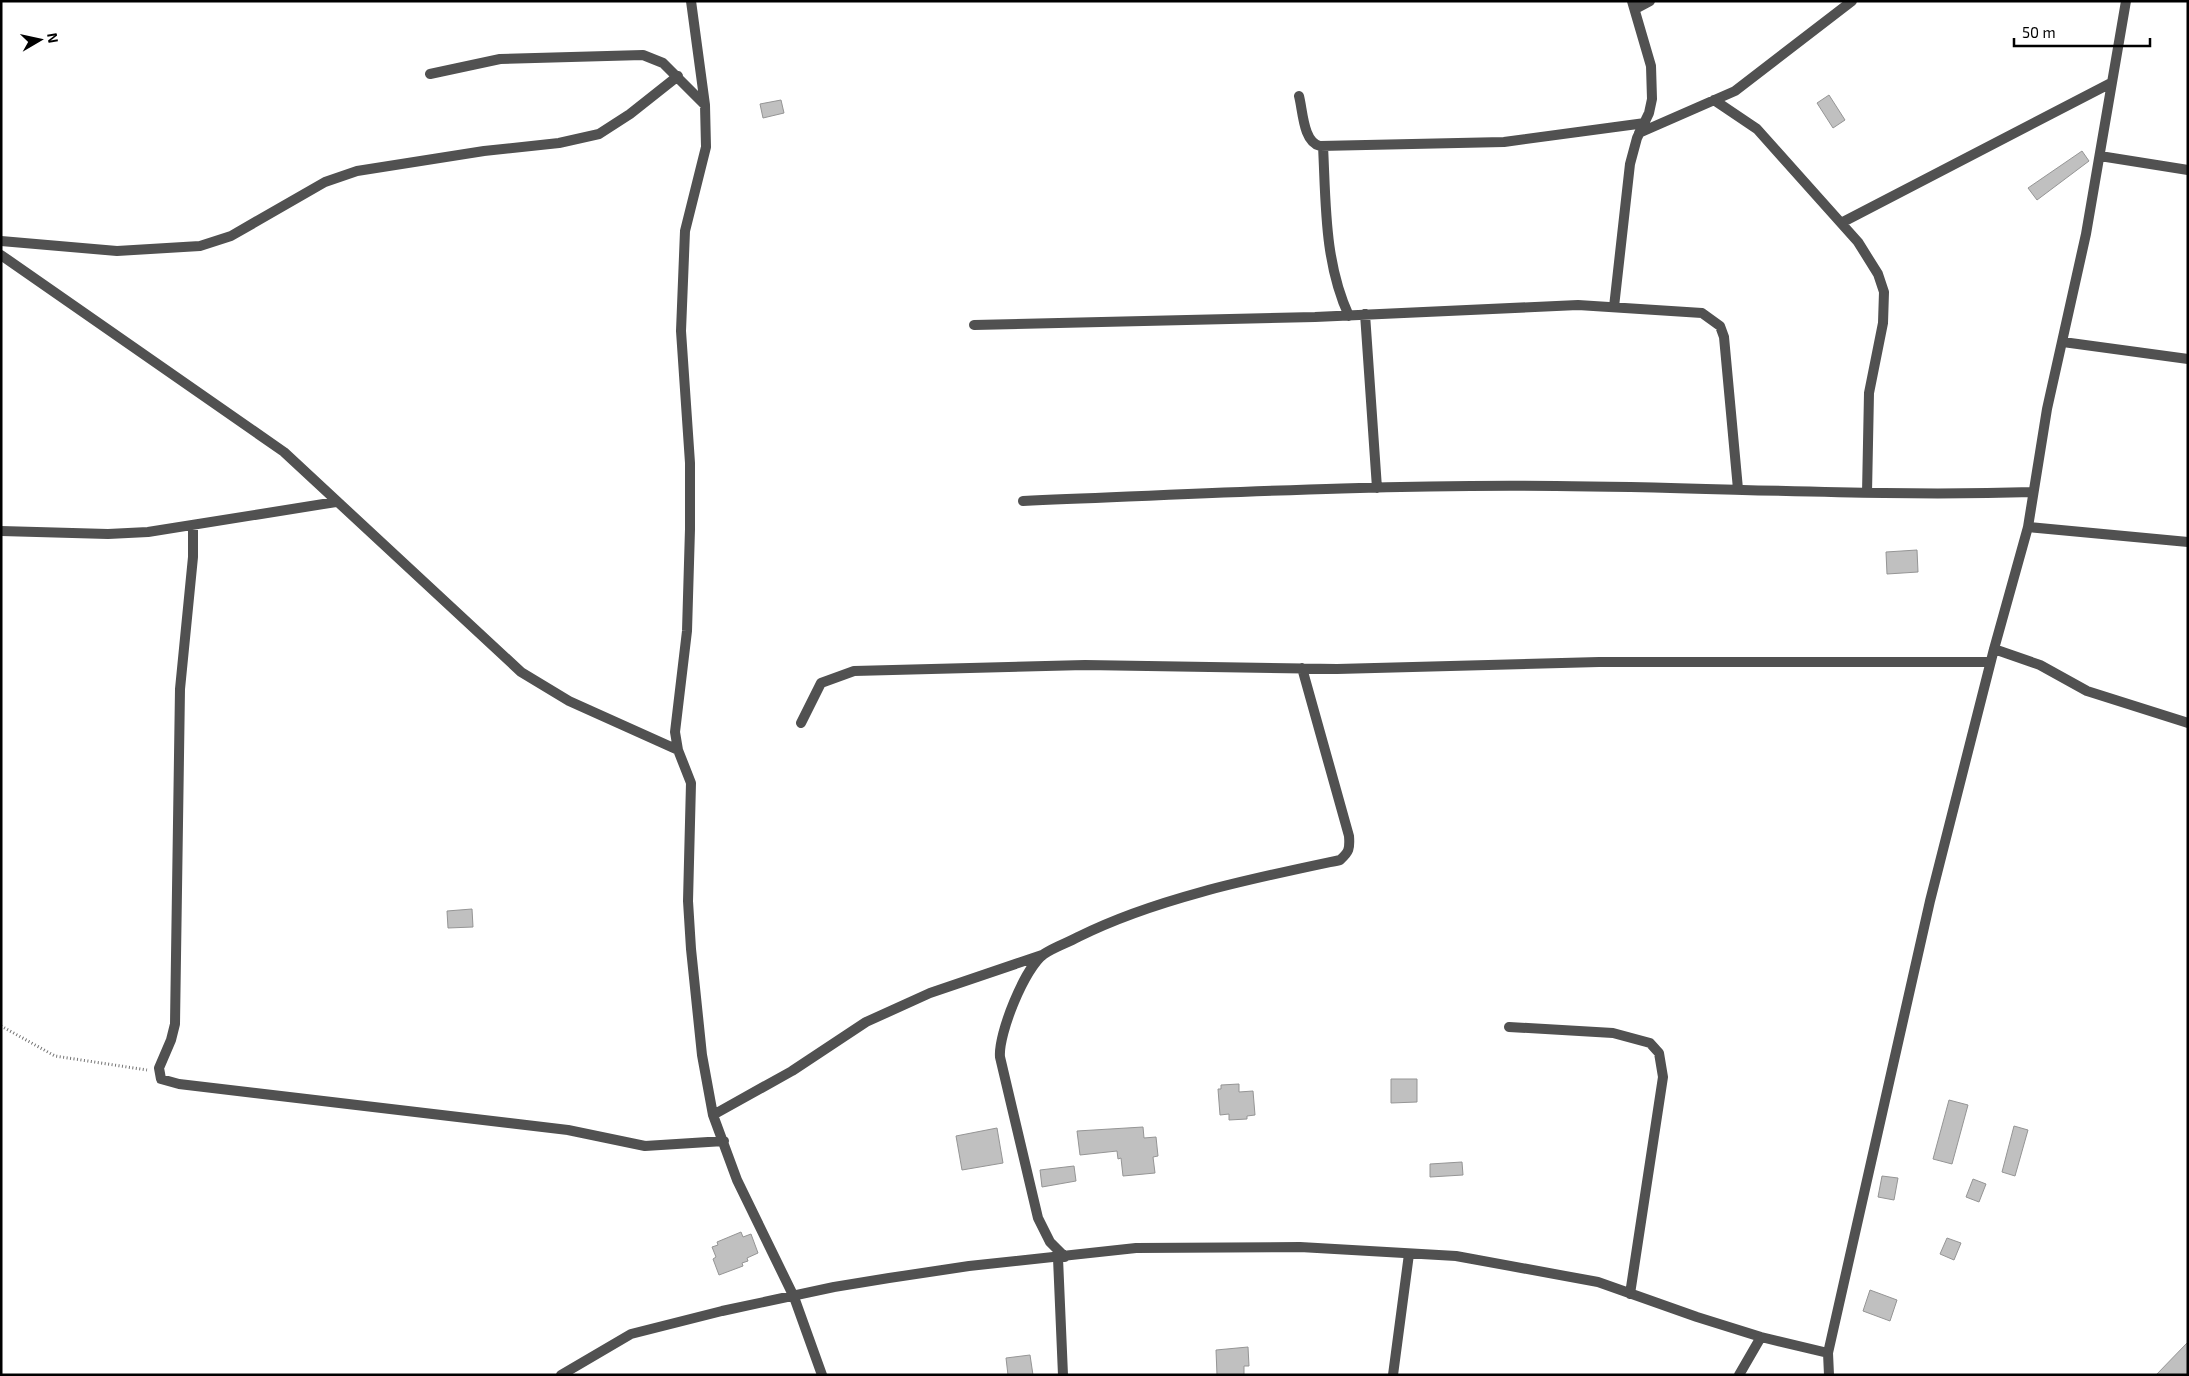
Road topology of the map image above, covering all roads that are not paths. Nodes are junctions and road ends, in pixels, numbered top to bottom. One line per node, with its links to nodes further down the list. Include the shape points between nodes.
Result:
1 (691, 1): 11 (street)
2 (1650, 1): 5 (street)
3 (1852, 1): 10 (street, via 1735,91)
4 (2126, 1): 8 (street)
5 (1634, 5): 12 (street, via 1650,66 1652,99)
6 (430, 74): 7 (street, via 500,59 644,55 663,63)
7 (678, 76): 11 (street); 18 (street, via 623,120 599,134 559,143 357,171 325,182 232,236 200,246 117,251)
8 (2111, 83): 15 (street); 17 (street)
9 (1300, 96): 14 (street, via 1308,137 1315,144)
10 (1714, 100): 13 (street); 17 (street, via 1757,129)
11 (706, 105): 41 (street, via 706,148 685,231 681,322 690,492 687,630 675,732)
12 (1644, 123): 13 (street); 14 (street, via 1504,142)
13 (1639, 133): 20 (street, via 1630,164)
14 (1324, 146): 22 (street, via 1333,273)
15 (2100, 156): 16 (street); 24 (street)
16 (2188, 170)
17 (1842, 224): 29 (street, via 1878,274 1884,292 1883,323 1869,393)
18 (1, 241)
19 (1, 255): 31 (street, via 284,452)
20 (1614, 307): 21 (street, via 1578,305); 27 (street, via 1702,313 1720,326 1724,337)
21 (1366, 314): 22 (street); 26 (street)
22 (1349, 316): 23 (street)
23 (974, 325)
24 (2063, 342): 25 (street); 28 (street, via 2047,409)
25 (2188, 359)
26 (1377, 488): 27 (street); 30 (street)
27 (1738, 489): 29 (street)
28 (2033, 492): 29 (street); 33 (street)
29 (1867, 493)
30 (1023, 501)
31 (336, 502): 32 (street); 41 (street, via 521,672 569,701)
32 (193, 526): 34 (street, via 108,534); 45 (street, via 180,688 175,1024 172,1040 158,1071 161,1079 179,1084 568,1130 645,1146)
33 (2028, 527): 35 (street); 36 (street)
34 (1, 531)
35 (2188, 542)
36 (1994, 649): 37 (street); 40 (street, via 2040,665 2087,691)
37 (1990, 662): 38 (street, via 1599,662); 51 (street, via 1930,901)
38 (1302, 668): 39 (street, via 1085,665 854,671 822,684); 42 (street, via 1349,836 1347,854 1340,860 1179,899 1108,922)
39 (801, 723)
40 (2188, 723)
41 (678, 750): 44 (street, via 691,783 690,930 702,1055)
42 (1042, 955): 44 (street, via 930,993 866,1022 792,1071); 47 (street, via 1020,991 999,1045 1038,1218)
43 (1509, 1027): 48 (street, via 1613,1033 1650,1043 1659,1053 1663,1077)
44 (713, 1115): 45 (street)
45 (724, 1141): 49 (street, via 737,1180)
46 (1409, 1254): 47 (street, via 1300,1247 1136,1248); 48 (street, via 1456,1256 1598,1282); 55 (street)
47 (1061, 1257): 49 (street, via 969,1266 834,1287); 54 (street)
48 (1630, 1294): 50 (street)
49 (794, 1297): 52 (street, via 631,1334); 53 (street)
50 (1761, 1336): 51 (street); 56 (street)
51 (1828, 1353): 57 (street)
52 (560, 1375)
53 (822, 1375)
54 (1063, 1375)
55 (1393, 1375)
56 (1738, 1375)
57 (1829, 1375)

